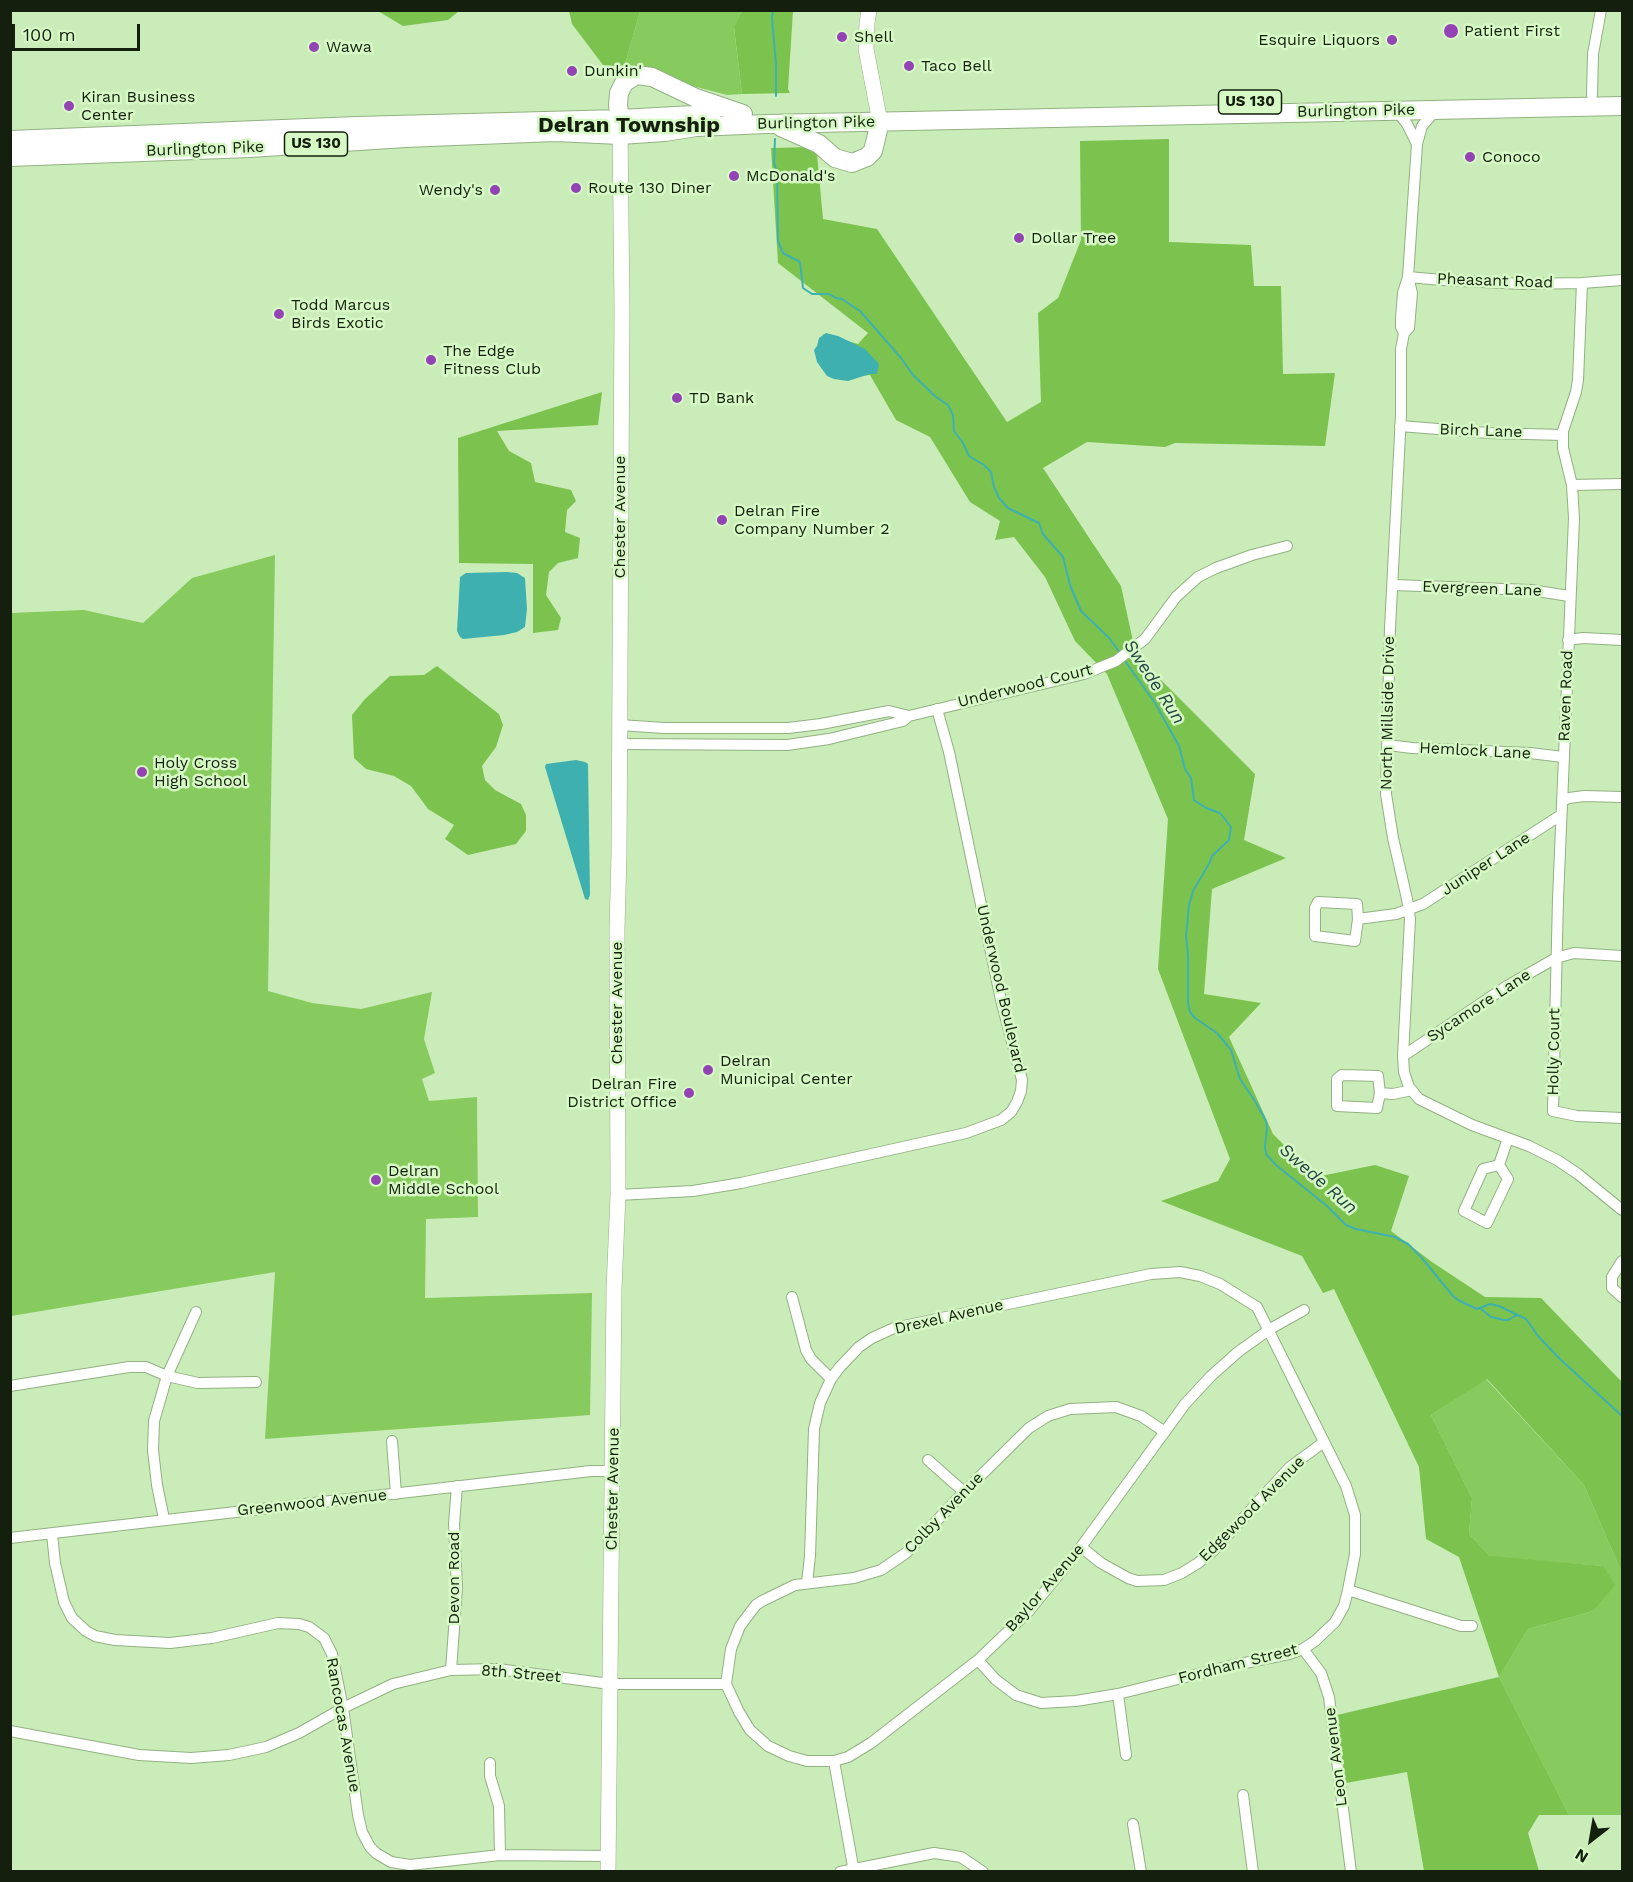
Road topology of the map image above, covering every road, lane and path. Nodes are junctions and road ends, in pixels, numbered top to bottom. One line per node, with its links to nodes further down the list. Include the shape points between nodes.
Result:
1 (869, 10): 9 (street, via 866,49)
2 (1600, 10): 3 (street)
3 (1592, 94): 4 (highway, Burlington Pike / US 130); 9 (highway, Burlington Pike / US 130)
4 (1623, 94)
5 (1623, 106): 6 (highway, Burlington Pike / US 130)
6 (1436, 110): 7 (highway, Burlington Pike / US 130); 13 (street, North Millside Drive, via 1422,126)
7 (1392, 111): 9 (highway, Burlington Pike / US 130); 13 (street, via 1407,124)
8 (743, 114): 9 (highway, Burlington Pike / US 130); 11 (highway, Burlington Pike / US 130); 11 (highway, via 652,77 636,75 624,83 619,93)
9 (878, 116): 10 (highway, Burlington Pike / US 130); 10 (highway, via 873,151 867,158 852,163)
10 (773, 124): 11 (highway, Burlington Pike / US 130, via 696,126 665,132)
11 (620, 127): 12 (highway, Burlington Pike / US 130, via 368,125); 14 (highway, Burlington Pike / US 130); 29 (street, Chester Avenue)
12 (10, 140)
13 (1417, 144): 15 (street, North Millside Drive)
14 (10, 157)
15 (1408, 277): 17 (street, Pheasant Road, via 1517,284); 18 (street, North Millside Drive, via 1401,318 1404,333)
16 (1623, 280): 17 (street, Pheasant Road)
17 (1582, 283): 19 (street, via 1578,380)
18 (1400, 426): 19 (street, Birch Lane); 23 (street, North Millside Drive)
19 (1563, 435): 21 (street, Raven Road)
20 (1623, 484): 21 (street)
21 (1572, 485): 24 (street, Raven Road)
22 (1287, 546): 27 (street, Underwood Court, via 1252,555 1198,577 1176,597 1145,639 1116,661 1084,674)
23 (1394, 585): 24 (street, Evergreen Lane, via 1532,590); 31 (street, North Millside Drive)
24 (1569, 596): 25 (street, Raven Road)
25 (1568, 640): 26 (street); 32 (street, Raven Road)
26 (1623, 640)
27 (937, 709): 28 (street); 46 (street, Underwood Boulevard, via 1022,1080 1011,1112 991,1125 966,1132 741,1183 693,1191)
28 (909, 716): 29 (street, via 889,711 788,728); 30 (street, via 903,721 829,739 787,745)
29 (619, 724): 30 (street, Chester Avenue)
30 (620, 744): 46 (street, Chester Avenue, via 616,929)
31 (1388, 745): 32 (street, Hemlock Lane); 36 (street, North Millside Drive, via 1387,803)
32 (1563, 757): 34 (street, Raven Road)
33 (1623, 797): 34 (street, via 1584,796)
34 (1562, 801): 35 (street, Raven Road)
35 (1561, 815): 36 (street, Juniper Lane); 39 (street, Raven Road)
36 (1409, 910): 37 (street, Juniper Lane); 40 (street, North Millside Drive)
37 (1358, 919): 37 (street, via 1355,940 1315,936 1318,902 1357,904)
38 (1623, 956): 39 (street, via 1574,953)
39 (1556, 958): 40 (street, Sycamore Lane); 43 (street, Holly Court, via 1553,1111)
40 (1403, 1056): 41 (street, North Millside Drive, via 1404,1072)
41 (1412, 1090): 42 (street); 44 (street, via 1433,1107)
42 (1380, 1093): 42 (street, via 1377,1108 1337,1106 1337,1079 1342,1075 1378,1076)
43 (1623, 1118)
44 (1508, 1138): 45 (street); 47 (street, via 1564,1164)
45 (1499, 1165): 45 (street, via 1483,1169 1464,1210 1486,1223 1508,1179)
46 (618, 1195): 62 (street, Chester Avenue)
47 (1623, 1210)
48 (1623, 1261): 50 (street, via 1612,1277 1612,1288)
49 (792, 1298): 55 (street, via 806,1350)
50 (1623, 1298)
51 (1304, 1310): 53 (street, Baylor Avenue)
52 (196, 1312): 54 (street)
53 (1270, 1329): 55 (street, Drexel Avenue, via 1257,1307 1220,1284 1180,1272 1152,1274 894,1328 859,1347); 58 (street, Baylor Avenue, via 1211,1376); 60 (street, Fordham Street)
54 (167, 1376): 56 (street, via 198,1383); 57 (street, via 146,1367 129,1367); 66 (street, via 154,1421 153,1450)
55 (831, 1379): 70 (street, Drexel Avenue, via 814,1429)
56 (256, 1382)
57 (10, 1386)
58 (1165, 1432): 64 (street, Colby Avenue, via 1141,1416 1116,1407 1061,1411 1029,1428); 69 (street, Baylor Avenue)
59 (392, 1441): 65 (street)
60 (1324, 1442): 69 (street, Edgewood Avenue, via 1290,1467 1214,1550 1182,1573 1164,1580 1137,1581 1101,1563); 71 (street, Fordham Street, via 1346,1486 1355,1515 1355,1554)
61 (928, 1460): 64 (street)
62 (613, 1471): 63 (street, Greenwood Avenue); 76 (street, Chester Avenue)
63 (457, 1486): 65 (street, Greenwood Avenue); 75 (street, Devon Road, via 457,1588)
64 (964, 1492): 70 (street, Colby Avenue, via 906,1553 881,1570 855,1578)
65 (396, 1494): 66 (street, Greenwood Avenue)
66 (164, 1520): 67 (street, Greenwood Avenue)
67 (52, 1534): 68 (street, Greenwood Avenue); 79 (street, Rancocas Avenue, via 64,1602 72,1618 86,1631 115,1640 170,1643 278,1623 299,1624 324,1638 332,1654)
68 (10, 1538)
69 (1081, 1547): 74 (street, Baylor Avenue, via 1028,1612)
70 (807, 1583): 77 (street, Colby Avenue, via 756,1605 740,1626 731,1649)
71 (1348, 1590): 72 (street, via 1461,1626); 73 (street, Fordham Street, via 1335,1622)
72 (1472, 1626)
73 (1303, 1649): 78 (street, Fordham Street); 93 (street, Leon Avenue, via 1321,1673 1329,1697)
74 (978, 1660): 78 (street, Fordham Street, via 1016,1695 1041,1703); 82 (street, Baylor Avenue, via 872,1743)
75 (451, 1670): 76 (street, 8th Street, via 498,1669); 79 (street, 8th Street, via 393,1684)
76 (610, 1684): 77 (street, 8th Street); 87 (street, Chester Avenue)
77 (726, 1684): 82 (street, Baylor Avenue, via 750,1730 768,1746 807,1761)
78 (1118, 1694): 81 (street)
79 (343, 1708): 80 (street, 8th Street, via 266,1747 191,1758 139,1755); 86 (street, Rancocas Avenue, via 358,1815 370,1848 391,1862 410,1865)
80 (10, 1731)
81 (1126, 1755)
82 (834, 1761): 88 (street)
83 (490, 1763): 86 (street, via 499,1806)
84 (1243, 1795): 92 (street)
85 (1133, 1824): 91 (street)
86 (500, 1855): 87 (street, Rancocas Avenue)
87 (608, 1864)
88 (854, 1870): 89 (street); 90 (street, via 934,1852 961,1857)
89 (840, 1872)
90 (983, 1872)
91 (1141, 1872)
92 (1253, 1872)
93 (1351, 1872)

